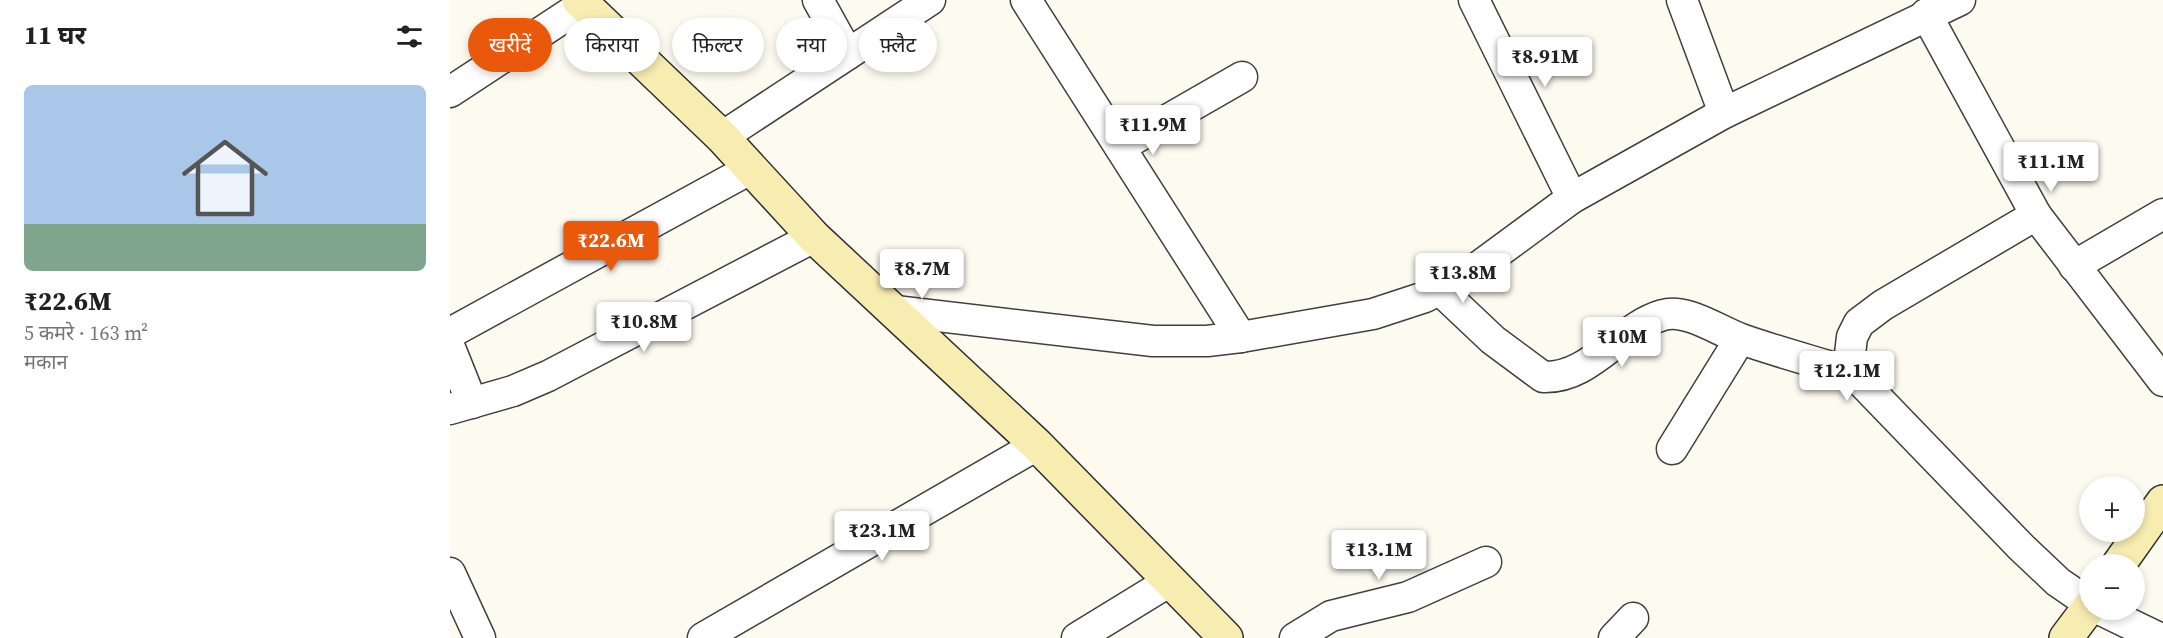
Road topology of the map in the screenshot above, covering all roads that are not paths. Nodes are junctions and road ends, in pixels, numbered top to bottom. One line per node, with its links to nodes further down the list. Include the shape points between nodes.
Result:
1 (818, 0): 9 (street)
2 (930, 0): 9 (street)
3 (1474, 0): 16 (street)
4 (1682, 0): 12 (street)
5 (1959, 0): 8 (street)
6 (581, 2): 11 (street); 13 (street)
7 (1030, 2): 14 (street)
8 (1926, 14): 12 (street); 18 (street)
9 (848, 54): 13 (street)
10 (1242, 77): 14 (street)
11 (450, 92)
12 (1724, 113): 16 (street)
13 (722, 137): 15 (street)
14 (1120, 147): 24 (street)
15 (750, 169): 19 (street); 23 (street)
16 (1572, 198): 21 (street, via 1470,273)
17 (2163, 213): 20 (street)
18 (2036, 215): 20 (street); 27 (street, via 1883,305 1859,324 1850,354)
19 (814, 237): 22 (street); 29 (street, via 549,376)
20 (2074, 266): 28 (street)
21 (1440, 289): 24 (street, via 1373,314); 25 (street, via 1493,340 1543,376 1566,375 1664,314 1692,319)
22 (895, 311): 24 (street, via 1153,342); 30 (street)
23 (450, 333)
24 (1241, 337)
25 (1740, 339): 27 (street); 31 (street)
26 (450, 348): 29 (street)
27 (1854, 374): 37 (street, via 2021,547)
28 (2163, 381)
29 (461, 406)
30 (1037, 445): 36 (street); 41 (street)
31 (1672, 449)
32 (2163, 502): 33 (street)
33 (2126, 554)
34 (1486, 562): 44 (street, via 1408,597 1331,616)
35 (450, 573): 40 (street)
36 (1170, 581): 42 (street); 43 (street)
37 (2079, 597)
38 (2079, 620): 45 (street)
39 (2122, 620): 46 (street)
40 (480, 638)
41 (703, 638)
42 (1077, 638)
43 (1226, 638)
44 (1295, 638)
45 (2066, 638)
46 (2159, 638)

